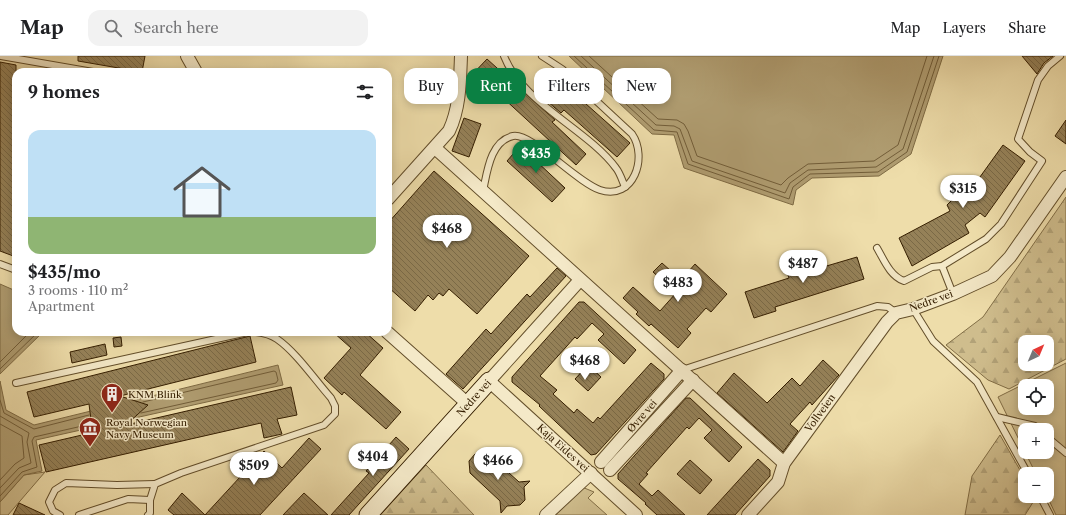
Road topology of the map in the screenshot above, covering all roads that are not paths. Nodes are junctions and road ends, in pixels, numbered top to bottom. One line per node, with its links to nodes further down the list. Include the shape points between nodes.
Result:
1 (1, 56): 7 (lane)
2 (187, 56): 8 (street)
3 (461, 56): 9 (street, via 454,122)
4 (504, 56): 11 (lane, via 512,71 530,93 608,159 619,172)
5 (542, 56): 11 (lane, via 562,68 636,140 636,170 631,183)
6 (1060, 56): 16 (lane, via 1048,66 1038,80 1018,139 1042,161 1001,224 986,239)
7 (70, 68)
8 (194, 68)
9 (435, 148): 12 (street); 13 (street)
10 (1066, 177): 19 (street, Nedre vei, via 1002,266 992,276)
11 (625, 187): 12 (lane, via 611,192 588,185 533,142 518,135 507,138 496,149 489,164)
12 (483, 191): 18 (street)
13 (392, 194)
14 (877, 248): 16 (lane, via 891,272 904,281 932,267)
15 (0, 264): 17 (lane)
16 (942, 266): 19 (lane)
17 (12, 268)
18 (580, 280): 25 (street); 27 (street, Nedre vei)
19 (953, 294): 20 (street, Nedre vei)
20 (913, 309): 21 (street, Nedre vei); 30 (lane, via 932,341 977,382)
21 (896, 313): 25 (lane, Nedre vei, via 888,307 877,306); 34 (street, Vollveien)
22 (230, 336): 28 (lane)
23 (271, 336): 37 (lane, via 291,352 331,398 335,414 324,425)
24 (392, 336): 29 (street)
25 (682, 370): 26 (street); 26 (street, Øvre vei, via 606,466)
26 (693, 380): 34 (street)
27 (489, 381): 29 (main road, Nedre vei); 36 (street, Kaja Eides vei)
28 (16, 383)
29 (468, 404): 43 (main road, Nedre vei)
30 (997, 418): 31 (lane); 35 (lane)
31 (1021, 423)
32 (1054, 443): 33 (lane)
33 (1066, 453)
34 (784, 464): 46 (street, Vollveien, via 778,482)
35 (1024, 467)
36 (590, 473): 44 (street); 45 (street, Kaja Eides vei)
37 (155, 484): 38 (lane); 40 (lane, via 66,482 56,490 49,502 53,511)
38 (150, 500): 41 (lane, via 128,499); 42 (lane)
39 (1044, 503): 47 (lane)
40 (60, 515)
41 (79, 515)
42 (148, 515)
43 (368, 515)
44 (546, 515)
45 (636, 515)
46 (748, 515)
47 (1050, 515)

